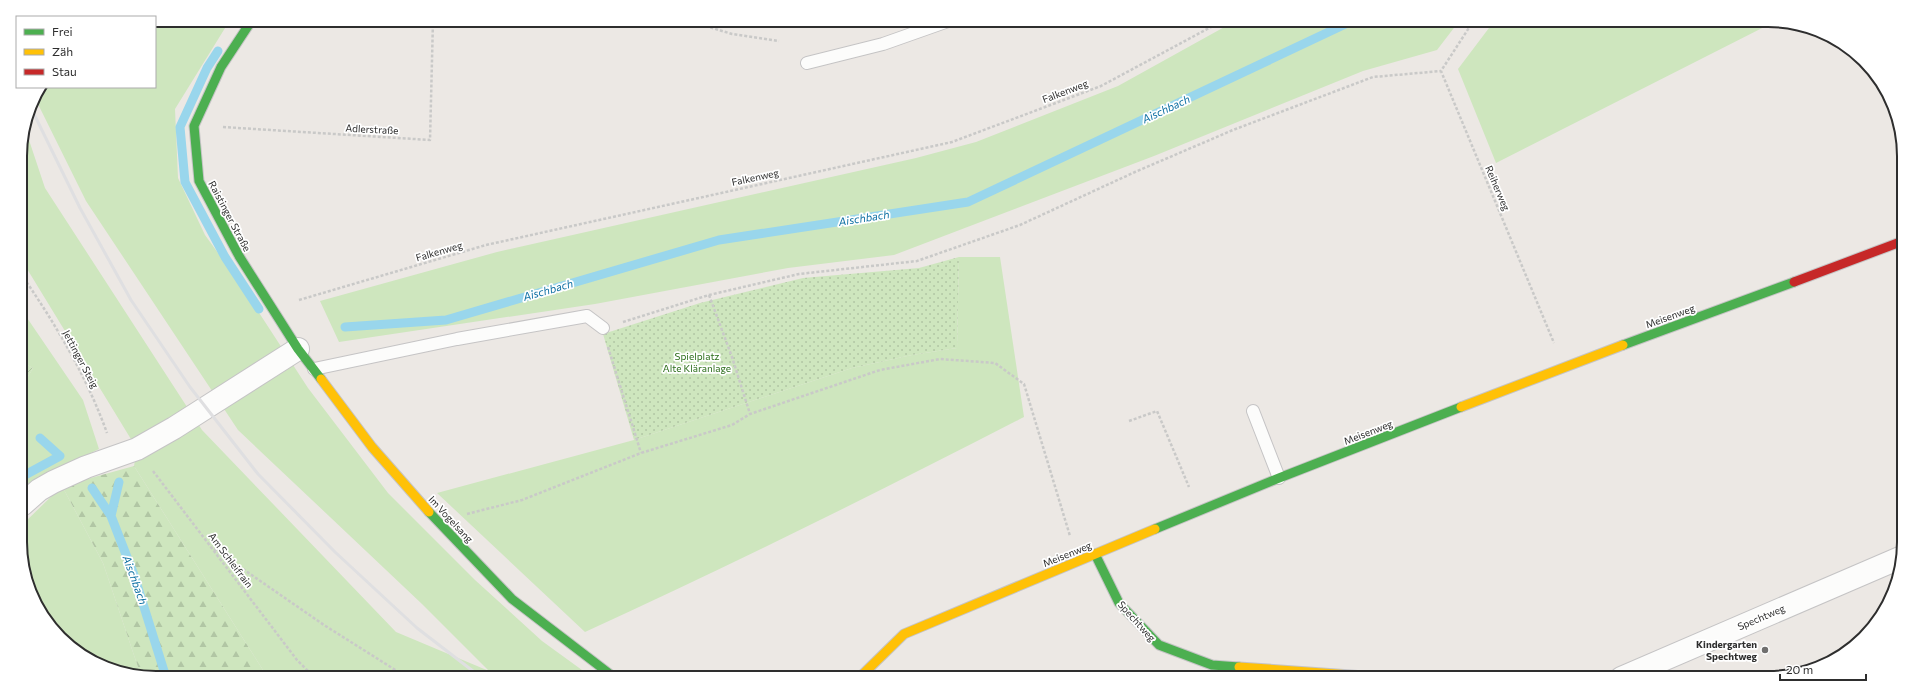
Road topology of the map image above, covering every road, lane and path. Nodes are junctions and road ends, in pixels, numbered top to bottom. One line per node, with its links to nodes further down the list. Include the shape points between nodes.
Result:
1 (247, 27): 10 (street, via 222,66)
2 (433, 27): 10 (path, Adlerstraße, via 430,140)
3 (709, 27): 7 (path, via 732,34)
4 (931, 27): 8 (lane, via 882,44)
5 (1211, 27): 14 (path, Falkenweg, via 1101,86 952,142 486,246)
6 (1469, 27): 9 (path)
7 (779, 41)
8 (807, 62)
9 (1441, 71): 13 (path, via 1373,77 1233,130 1020,225 917,261 799,274); 17 (path, Reiherweg)
10 (194, 126): 14 (street, Raistinger Straße, via 199,181 239,256)
11 (1897, 243): 17 (street, Meisenweg)
12 (27, 283): 24 (path, Jettinger Steig, via 83,377)
13 (709, 295): 15 (path); 20 (path)
14 (273, 308): 16 (street, Raistinger Straße)
15 (602, 328): 18 (lane, via 587,316 457,339); 23 (path)
16 (298, 349): 18 (street, Im Vogelsang); 22 (street)
17 (1564, 368): 25 (street, Meisenweg)
18 (314, 369): 28 (street, Im Vogelsang, via 372,446)
19 (1253, 411): 25 (lane)
20 (750, 414): 23 (path, via 732,425); 32 (path, via 880,370 940,359 995,363 1024,384)
21 (1129, 421): 27 (path, via 1157,411)
22 (137, 449): 24 (street); 29 (path, Am Schleifrain)
23 (641, 453): 28 (path, via 522,500)
24 (116, 457): 26 (street, via 53,482)
25 (1279, 478): 27 (street, Meisenweg)
26 (27, 501)
27 (1199, 512): 30 (street, Meisenweg)
28 (437, 521): 35 (street, Im Vogelsang, via 512,599)
29 (212, 547): 33 (path, Am Schleifrain); 34 (path, via 324,625)
30 (1095, 554): 32 (street, Meisenweg); 37 (street, Spechtweg, via 1119,603 1159,645 1212,665)
31 (1896, 560): 38 (street, Spechtweg)
32 (1078, 561): 36 (street, Meisenweg, via 904,634)
33 (308, 671)
34 (397, 671)
35 (606, 671)
36 (866, 671)
37 (1296, 671)
38 (1637, 671)

